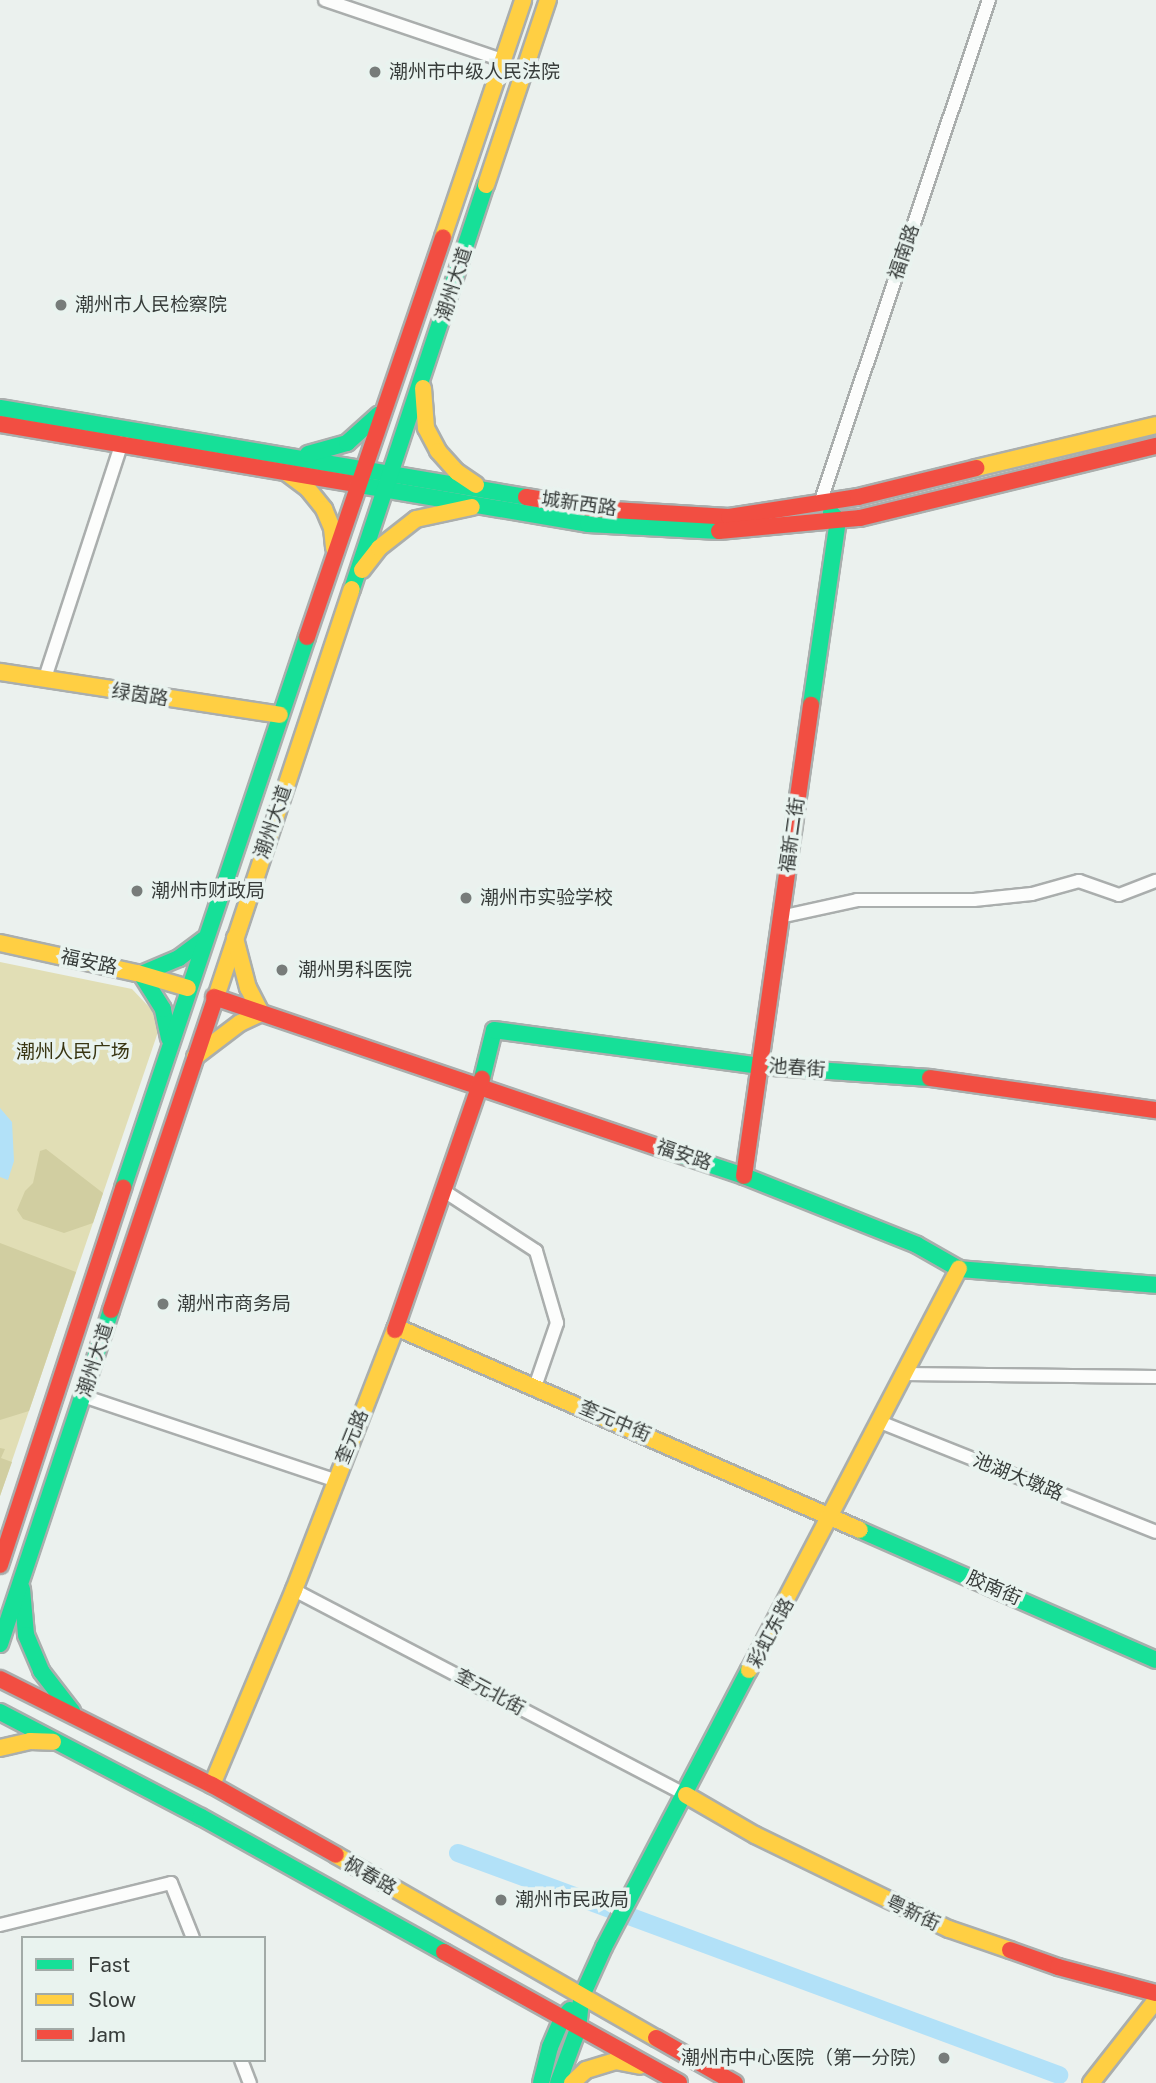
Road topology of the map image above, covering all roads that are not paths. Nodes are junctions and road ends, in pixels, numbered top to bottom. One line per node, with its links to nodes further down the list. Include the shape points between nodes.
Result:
1 (325, 0): 5 (street)
2 (523, 0): 5 (main road, 潮州大道)
3 (548, 0): 6 (main road, 潮州大道)
4 (989, 0): 18 (street, 福南路)
5 (502, 60): 8 (main road, 潮州大道)
6 (423, 376): 15 (main road, 潮州大道); 17 (main road, via 426,428 457,472)
7 (0, 408): 11 (main road, 城新西路)
8 (384, 408): 13 (main road, via 347,443); 14 (main road, 潮州大道)
9 (0, 424): 11 (main road, 城新西路)
10 (1156, 425): 18 (main road, 城新西路)
11 (124, 437): 13 (main road, 城新西路); 24 (street)
12 (1156, 446): 20 (main road, 城新西路)
13 (288, 464): 14 (main road, 城新西路); 16 (main road, 城新西路); 21 (main road, via 324,509 332,528)
14 (365, 468): 15 (main road, 城新西路); 16 (main road, 潮州大道)
15 (388, 480): 16 (main road, 城新西路); 17 (main road, 城新西路); 19 (main road, 城新西路); 22 (main road, 潮州大道)
16 (359, 484): 21 (main road, 潮州大道)
17 (481, 488): 18 (main road, 城新西路, via 596,509 729,517)
18 (820, 503): 20 (main road)
19 (482, 505): 20 (main road, 城新西路, via 588,524 731,532); 22 (main road, via 416,519 379,548)
20 (838, 520): 27 (main road, 福新二街)
21 (334, 556): 25 (main road, 潮州大道)
22 (357, 578): 28 (main road, 潮州大道)
23 (0, 671): 24 (main road, 绿茵路)
24 (45, 678): 25 (main road, 绿茵路)
25 (280, 715): 29 (main road, 潮州大道)
26 (1156, 881): 27 (street, via 1119,895 1079,881 1032,894 974,901 857,900)
27 (780, 917): 37 (main road, 福新二街)
28 (235, 936): 33 (main road, 潮州大道); 34 (main road, via 248,988)
29 (204, 939): 31 (main road, via 179,958); 32 (main road, 潮州大道)
30 (0, 943): 31 (main road, 福安路)
31 (141, 974): 32 (main road, 福安路); 35 (main road, via 163,1009)
32 (182, 986): 35 (main road, 潮州大道)
33 (214, 997): 34 (main road, 福安路); 36 (main road, 潮州大道)
34 (261, 1013): 36 (main road); 38 (main road, 福安路)
35 (169, 1044): 53 (main road, 潮州大道)
36 (193, 1059): 48 (main road, 潮州大道)
37 (759, 1066): 38 (main road, 池春街, via 494,1030); 39 (main road, 池春街, via 905,1075); 40 (main road, 福新二街)
38 (480, 1085): 40 (main road, 福安路); 41 (main road, 奎元路)
39 (1156, 1110)
40 (744, 1176): 42 (main road, 福安路, via 917,1245)
41 (444, 1191): 44 (main road, 奎元路); 47 (street, via 536,1251 557,1322)
42 (959, 1269): 43 (main road, 福安路); 45 (main road, 彩虹东路)
43 (1156, 1285)
44 (397, 1327): 47 (main road, 奎元中街); 50 (main road, 奎元路)
45 (905, 1374): 46 (street); 49 (main road, 彩虹东路)
46 (1156, 1377)
47 (535, 1387): 51 (main road, 奎元中街)
48 (83, 1396): 50 (street); 54 (main road, 潮州大道)
49 (880, 1422): 51 (main road, 彩虹东路); 52 (street, 池湖大墩路)
50 (334, 1480): 55 (main road, 奎元路)
51 (833, 1516): 57 (main road, 胶南街); 64 (main road, 彩虹东路)
52 (1156, 1532)
53 (0, 1565)
54 (22, 1582): 56 (main road, 潮州大道); 60 (main road, via 26,1635 41,1671)
55 (294, 1590): 63 (main road, 奎元路); 64 (street, 奎元北街)
56 (0, 1644)
57 (1156, 1660)
58 (0, 1679): 60 (main road, 枫春路)
59 (0, 1712): 61 (main road, 枫春路)
60 (75, 1715): 63 (main road, 枫春路)
61 (59, 1742): 62 (main road, via 30,1741); 70 (main road, 枫春路)
62 (0, 1748)
63 (212, 1785): 68 (main road, 枫春路)
64 (686, 1795): 67 (main road, 粤新街, via 755,1835 949,1929 1058,1967); 68 (main road, 彩虹东路, via 604,1947)
65 (0, 1924): 66 (street, via 171,1882)
66 (192, 1936)
67 (1156, 1993)
68 (582, 1998): 70 (main road); 71 (main road); 79 (main road, 枫春路)
69 (1156, 2000): 80 (main road)
70 (562, 2019): 71 (main road, 枫春路); 75 (main road)
71 (578, 2029): 73 (main road, 枫春路); 76 (main road)
72 (242, 2062): 74 (street)
73 (649, 2067): 77 (main road, via 615,2061 586,2070); 78 (main road, 枫春路)
74 (250, 2083)
75 (541, 2083)
76 (558, 2083)
77 (572, 2083)
78 (679, 2083)
79 (735, 2083)
80 (1091, 2083)

